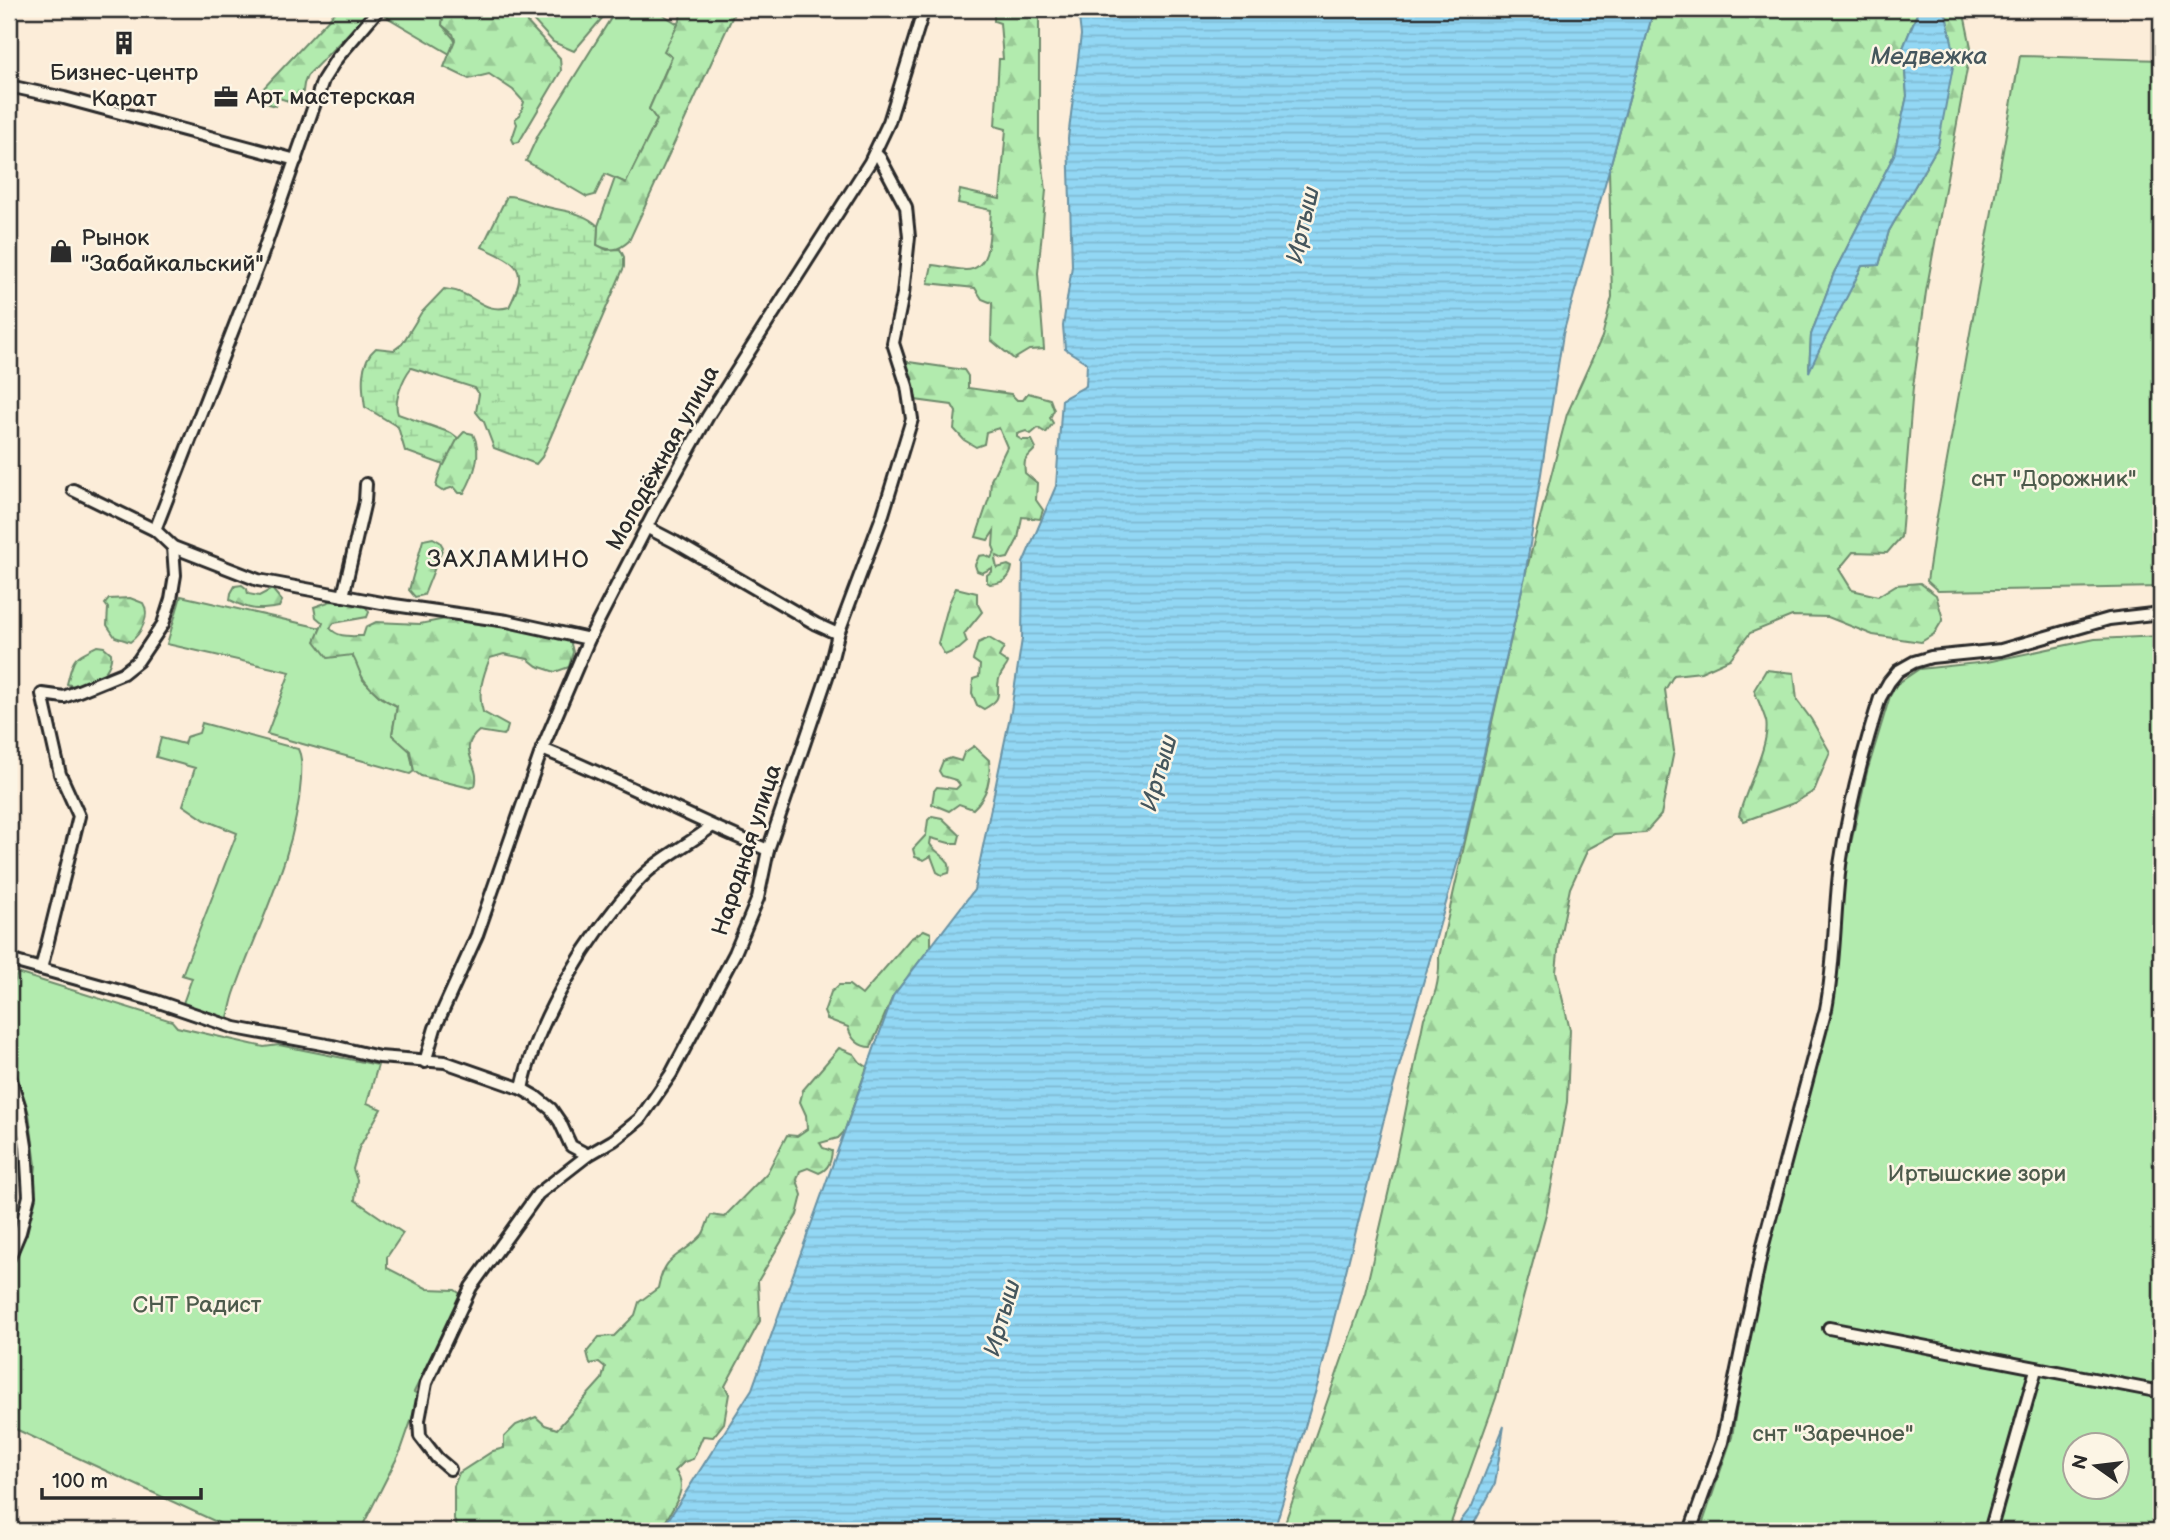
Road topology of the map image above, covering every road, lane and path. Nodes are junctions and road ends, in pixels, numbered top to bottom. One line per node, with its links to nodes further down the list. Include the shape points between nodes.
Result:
1 (925, 9): 4 (street, Молодёжная улица)
2 (377, 11): 5 (street, via 323,80)
3 (9, 86): 5 (street)
4 (875, 153): 8 (street, Молодёжная улица, via 708,415); 13 (street, Народная улица, via 906,207 909,237 893,343 912,419)
5 (296, 160): 9 (street)
6 (366, 484): 11 (street)
7 (73, 490): 9 (street)
8 (646, 527): 13 (street); 14 (street, Молодёжная улица)
9 (155, 530): 10 (street)
10 (173, 547): 11 (street, via 258,580); 19 (street, via 171,599 163,624 138,661 122,673 64,697 41,694 60,774 79,816)
11 (343, 596): 14 (street)
12 (2161, 613): 29 (street, via 2109,620 2001,650 1914,662 1898,671 1880,698 1847,825 1826,1009 1763,1245 1722,1442)
13 (838, 634): 17 (street, Народная улица)
14 (589, 639): 15 (street, Молодёжная улица)
15 (542, 749): 16 (street); 20 (street, Молодёжная улица, via 477,935 435,1028)
16 (711, 827): 17 (street); 22 (street, via 638,881 586,950 537,1035)
17 (768, 850): 23 (street, Народная улица, via 758,898 735,953 671,1074 640,1119)
18 (9, 960): 19 (street)
19 (41, 969): 20 (street, via 235,1028)
20 (425, 1062): 22 (street, via 445,1062)
21 (9, 1074): 24 (street, via 20,1108 29,1196)
22 (522, 1089): 23 (street, via 551,1109 571,1146)
23 (588, 1155): 28 (street, Народная улица, via 538,1194 471,1287 426,1383 420,1436)
24 (9, 1258)
25 (1829, 1328): 27 (street)
26 (2035, 1373): 30 (street)
27 (2161, 1392)
28 (450, 1469)
29 (1690, 1531)
30 (1990, 1531)

